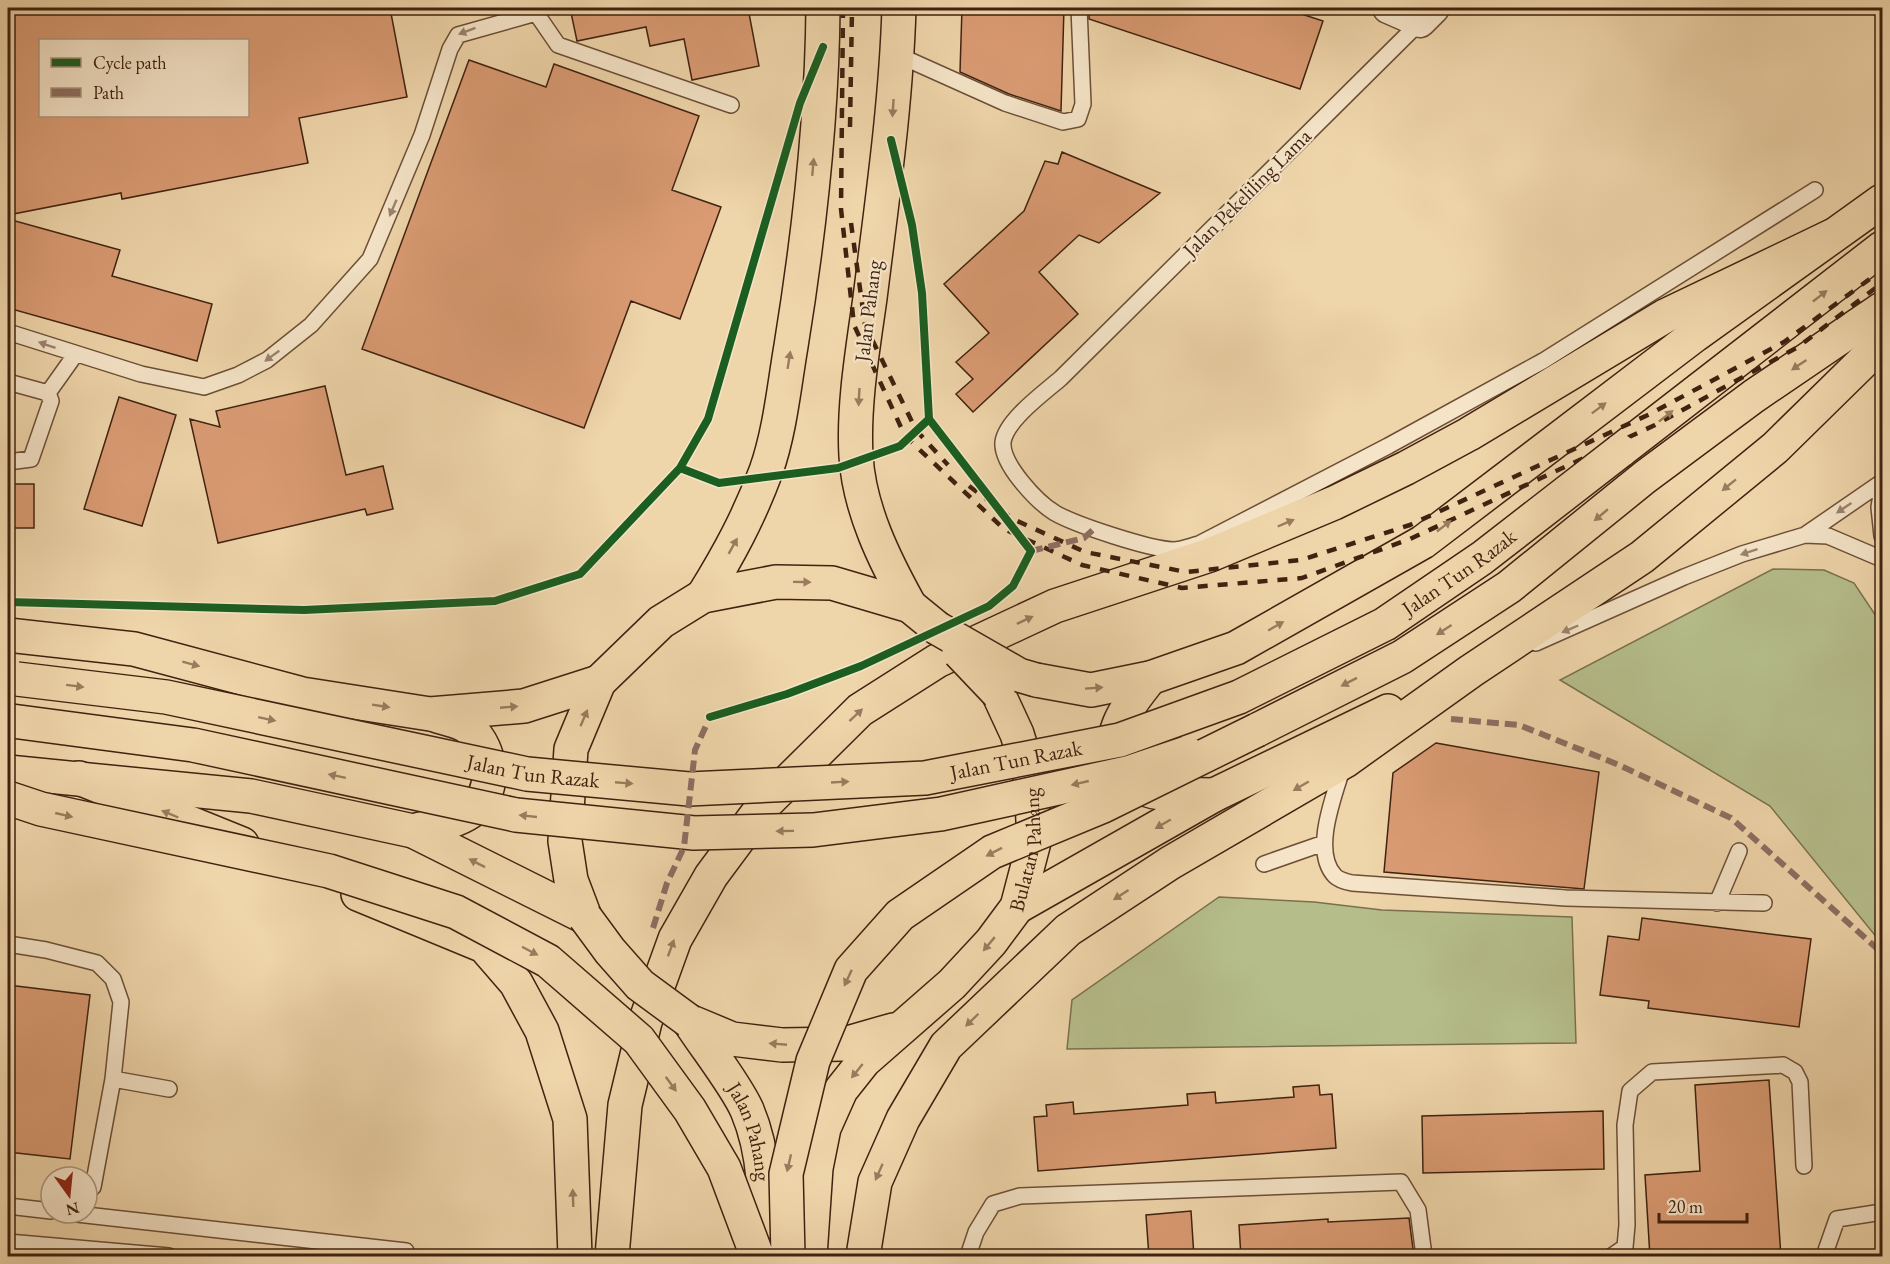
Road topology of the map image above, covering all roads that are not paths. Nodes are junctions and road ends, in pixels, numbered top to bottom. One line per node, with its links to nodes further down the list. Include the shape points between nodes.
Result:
1 (823, 8): 25 (main road, one-way to 1, via 736,542 766,469 778,422 806,255)
2 (899, 8): 7 (main road, Jalan Pahang)
3 (1079, 8): 7 (lane, via 1083,104 1078,119 1063,122 1005,103)
4 (1388, 8): 6 (street)
5 (539, 10): 8 (lane, via 558,45); 16 (lane, one-way to 16, via 458,35 450,48 422,135 370,259 311,325 267,360 204,387 141,374)
6 (1427, 15): 9 (lane, Jalan Pekeliling Lama, via 1061,378 1019,414 1003,440 1004,458 1027,488 1055,513 1146,546 1174,550 1199,544 1543,361)
7 (898, 55): 26 (main road, Jalan Pahang, one-way to 26, via 891,140 860,373 856,457 876,537)
8 (731, 105)
9 (1815, 190)
10 (1882, 201): 11 (main road)
11 (1832, 236): 30 (main road, one-way to 11, via 1236,648 1424,542); 65 (main road, one-way to 11, via 625,1105 645,1022 675,939 711,876 763,806 860,710 937,661 1055,606 1210,555 1334,503 1469,434 1665,316)
12 (1882, 248): 31 (main road, Jalan Tun Razak, one-way to 12, bridge, via 166,697 527,774 688,789 925,777 1120,740 1239,697 1385,624 1482,558)
13 (1882, 309): 35 (main road, Jalan Tun Razak, one-way to 35, via 1754,396 1645,477 1509,587 1402,657)
14 (8, 332): 16 (lane, one-way to 14)
15 (1882, 343): 29 (main road, one-way to 29, via 1775,448 1642,557)
16 (75, 354): 18 (lane)
17 (8, 382): 18 (lane)
18 (48, 393): 19 (lane, via 51,401 31,459)
19 (8, 462)
20 (1882, 482): 22 (lane, one-way to 22)
21 (1882, 489): 23 (lane)
22 (1805, 535): 24 (lane, via 1828,536); 29 (lane, one-way to 29, via 1684,577)
23 (1882, 536)
24 (1882, 559)
25 (703, 596): 26 (main road, Bulatan Pahang, one-way to 26, via 776,582 832,583); 32 (main road, Bulatan Pahang, via 661,622)
26 (909, 606): 27 (main road, Bulatan Pahang)
27 (937, 628): 30 (main road, one-way to 30, bridge, via 1019,675 1036,680 1091,690); 47 (main road, Bulatan Pahang, bridge, via 998,693 1017,734 1030,780 1034,842)
28 (8, 635): 33 (main road, one-way to 33, via 134,649 302,694)
29 (1471, 671): 36 (main road); 39 (main road)
30 (1150, 678): 39 (main road, via 1125,710 1115,731 1118,760 1131,782 1160,792)
31 (12, 679)
32 (599, 682): 33 (main road, one-way to 32, via 524,706); 48 (main road, Bulatan Pahang, one-way to 32, via 571,880 565,841 567,795 571,749)
33 (430, 714): 41 (main road, via 468,727 473,733 486,755 489,786 486,796 469,813)
34 (10, 721): 35 (main road, Jalan Tun Razak, one-way to 34, bridge, via 1131,772 941,814 813,830 694,833 516,815 193,745)
35 (1257, 730): 68 (main road, one-way to 68, bridge, via 1103,806 992,852 900,915 851,970 813,1061 786,1174)
36 (1345, 761): 42 (lane); 70 (main road, one-way to 70, via 1170,863 1068,930 946,1046 903,1119 875,1182)
37 (8, 772): 38 (main road)
38 (79, 778): 41 (main road, via 252,796); 64 (main road, one-way to 38, via 570,1119 556,1071 542,1031 516,983 484,946)
39 (1214, 795): 47 (main road, one-way to 47)
40 (8, 798): 66 (main road, one-way to 66, bridge, via 52,812 329,871 456,912 548,961 639,1040 690,1110 724,1168)
41 (413, 831): 48 (main road, one-way to 41)
42 (1324, 843): 44 (lane); 45 (lane, via 1336,877 1352,884)
43 (1739, 851): 45 (lane)
44 (1264, 864)
45 (1717, 903): 46 (lane)
46 (1764, 903)
47 (1017, 907): 51 (main road, Bulatan Pahang, one-way to 51, via 952,984)
48 (585, 917): 50 (main road, Bulatan Pahang, bridge, via 640,985)
49 (8, 944): 52 (lane, via 97,963 113,979 120,1002)
50 (689, 1021): 51 (main road, Bulatan Pahang, one-way to 50, via 844,1044 782,1046 732,1038); 67 (main road, Jalan Pahang, via 747,1109 760,1152 765,1197)
51 (898, 1029): 69 (main road, one-way to 69, via 841,1090 824,1128 816,1168)
52 (113, 1079): 53 (lane); 54 (lane)
53 (170, 1089)
54 (97, 1165)
55 (1804, 1166): 73 (lane, via 1800,1082 1795,1072 1783,1065 1652,1072 1630,1091 1625,1125 1625,1247)
56 (8, 1206): 57 (lane)
57 (39, 1210)
58 (1882, 1212): 74 (lane, via 1837,1219)
59 (99, 1216): 61 (lane)
60 (8, 1242): 62 (lane)
61 (406, 1251)
62 (112, 1253): 63 (lane)
63 (169, 1257)
64 (575, 1257)
65 (612, 1257)
66 (757, 1257)
67 (764, 1257)
68 (788, 1257)
69 (810, 1257)
70 (863, 1257)
71 (968, 1257): 72 (lane, via 976,1232 993,1204 1020,1196 1401,1182 1418,1210)
72 (1424, 1257)
73 (1612, 1257)
74 (1824, 1257)

